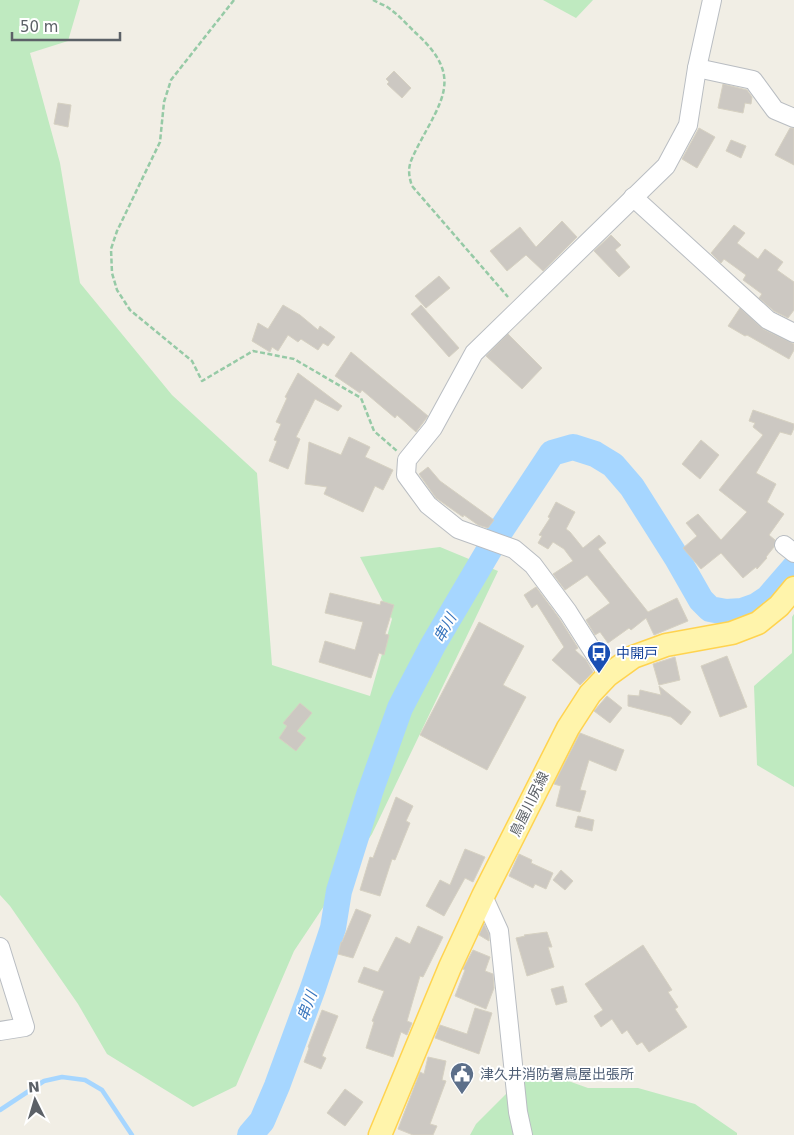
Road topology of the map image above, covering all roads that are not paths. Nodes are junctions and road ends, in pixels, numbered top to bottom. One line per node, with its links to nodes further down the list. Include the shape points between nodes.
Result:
1 (712, 0): 2 (street)
2 (697, 68): 3 (street, via 753,80 775,110); 4 (street, via 688,125 666,166)
3 (794, 118)
4 (633, 197): 5 (street, via 768,320); 7 (street, via 474,353 433,428 407,460 406,475 428,505 458,529 514,549 532,565 562,604)
5 (794, 333)
6 (794, 588): 7 (main road, 鳥屋川尻線, via 780,606 758,623 732,633 666,645 633,657)
7 (608, 675): 8 (main road, 鳥屋川尻線, via 590,694 568,728)
8 (483, 896): 11 (main road, 鳥屋川尻線); 12 (street, via 499,931)
9 (0, 947): 10 (street, via 25,1027)
10 (0, 1031)
11 (380, 1135)
12 (523, 1135)

